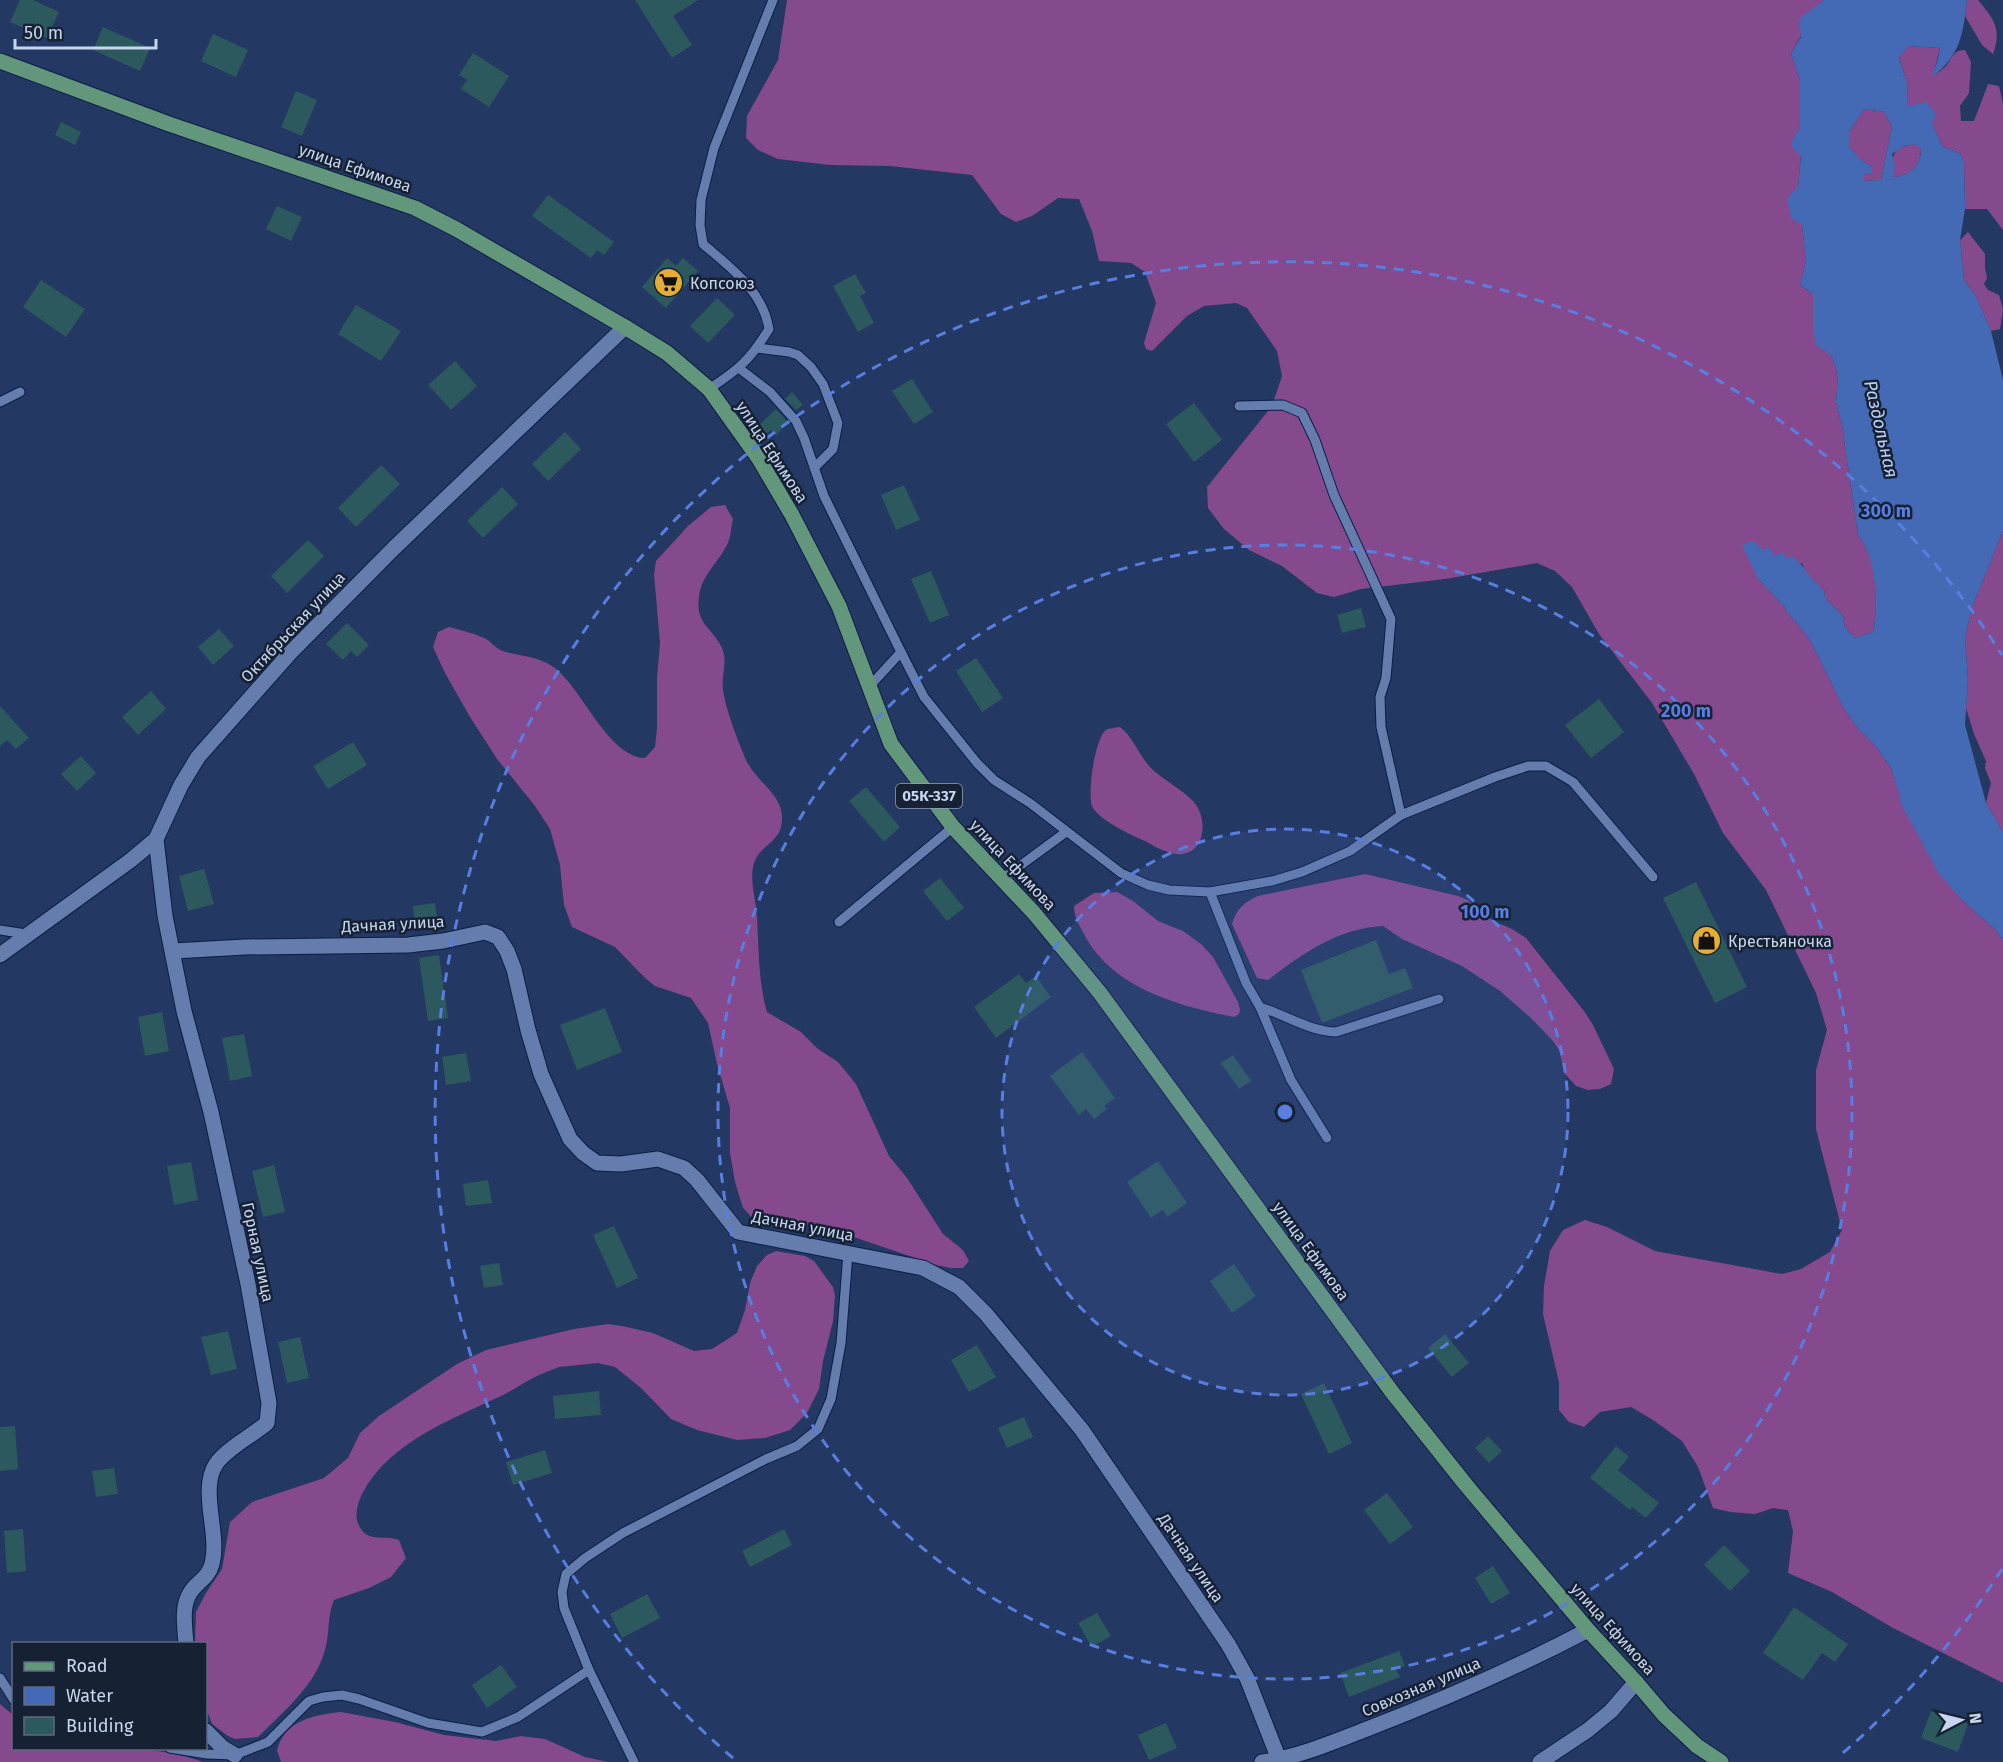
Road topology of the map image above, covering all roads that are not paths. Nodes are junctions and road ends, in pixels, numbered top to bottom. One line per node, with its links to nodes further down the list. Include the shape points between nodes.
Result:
1 (773, 0): 4 (lane, via 714,148 701,200 703,244 738,273 767,314 769,329)
2 (0, 61): 3 (main road, улица Ефимова / 05К-337, via 169,124 415,207)
3 (625, 327): 6 (main road, улица Ефимова / 05К-337, via 667,353); 16 (street, Октябрьская улица, via 290,653 198,757)
4 (757, 348): 5 (lane); 10 (lane, via 798,356 823,384 838,423 833,449)
5 (740, 369): 6 (lane); 10 (lane, via 790,412)
6 (709, 389): 12 (main road, улица Ефимова / 05К-337, via 759,459 792,515 839,606)
7 (20, 392): 8 (lane)
8 (0, 402)
9 (1239, 406): 13 (lane, via 1283,405 1302,413 1334,495 1391,619 1386,678 1380,697 1381,728)
10 (815, 467): 11 (lane, via 841,533)
11 (902, 652): 12 (lane); 15 (lane, via 924,697 977,763 994,780)
12 (868, 688): 14 (main road, улица Ефимова / 05К-337, via 891,744)
13 (1401, 816): 17 (lane, via 1495,777 1528,766 1546,766 1573,782); 19 (lane, via 1350,851 1302,872)
14 (953, 827): 18 (main road, улица Ефимова / 05К-337); 20 (lane)
15 (1066, 832): 18 (lane); 19 (lane, via 1121,873 1148,885)
16 (156, 839): 22 (street, Октябрьская улица); 23 (street, Горная улица)
17 (1653, 877)
18 (1002, 879): 29 (main road, улица Ефимова / 05К-337, via 1100,993 1392,1392)
19 (1210, 892): 26 (lane, via 1246,983)
20 (838, 922)
21 (0, 930): 22 (lane)
22 (26, 934): 24 (street, Октябрьская улица)
23 (173, 951): 28 (street, Дачная улица, via 408,945 485,932 498,937 514,969 541,1074 570,1139 583,1153 597,1163 668,1161 697,1180 738,1232); 30 (street, Горная улица, via 248,1284 269,1403 267,1423 217,1463 209,1479 212,1563 207,1576 189,1593 184,1615)
24 (0, 955)
25 (1439, 999): 26 (lane, via 1336,1032 1319,1032)
26 (1260, 1007): 27 (lane, via 1292,1080)
27 (1327, 1138)
28 (848, 1253): 31 (lane, via 841,1343 831,1399 818,1429 797,1446 623,1533 566,1574 564,1608); 38 (street, Дачная улица, via 923,1268 958,1287 986,1314 1082,1430 1228,1644 1247,1678)
29 (1588, 1630): 33 (main road, улица Ефимова / 05К-337); 38 (street, Совхозная улица, via 1429,1705)
30 (186, 1642)
31 (589, 1670): 37 (lane, via 518,1718 482,1732 428,1723 342,1695 323,1697 309,1701 268,1742); 39 (lane)
32 (0, 1678): 34 (lane)
33 (1636, 1682): 41 (street, via 1611,1711); 42 (main road, улица Ефимова / 05К-337, via 1685,1736)
34 (12, 1697)
35 (207, 1732): 37 (street)
36 (177, 1750): 37 (lane)
37 (235, 1755)
38 (1279, 1761): 40 (street, Совхозная улица)
39 (634, 1762)
40 (1262, 1762)
41 (1540, 1762)
42 (1721, 1762)

